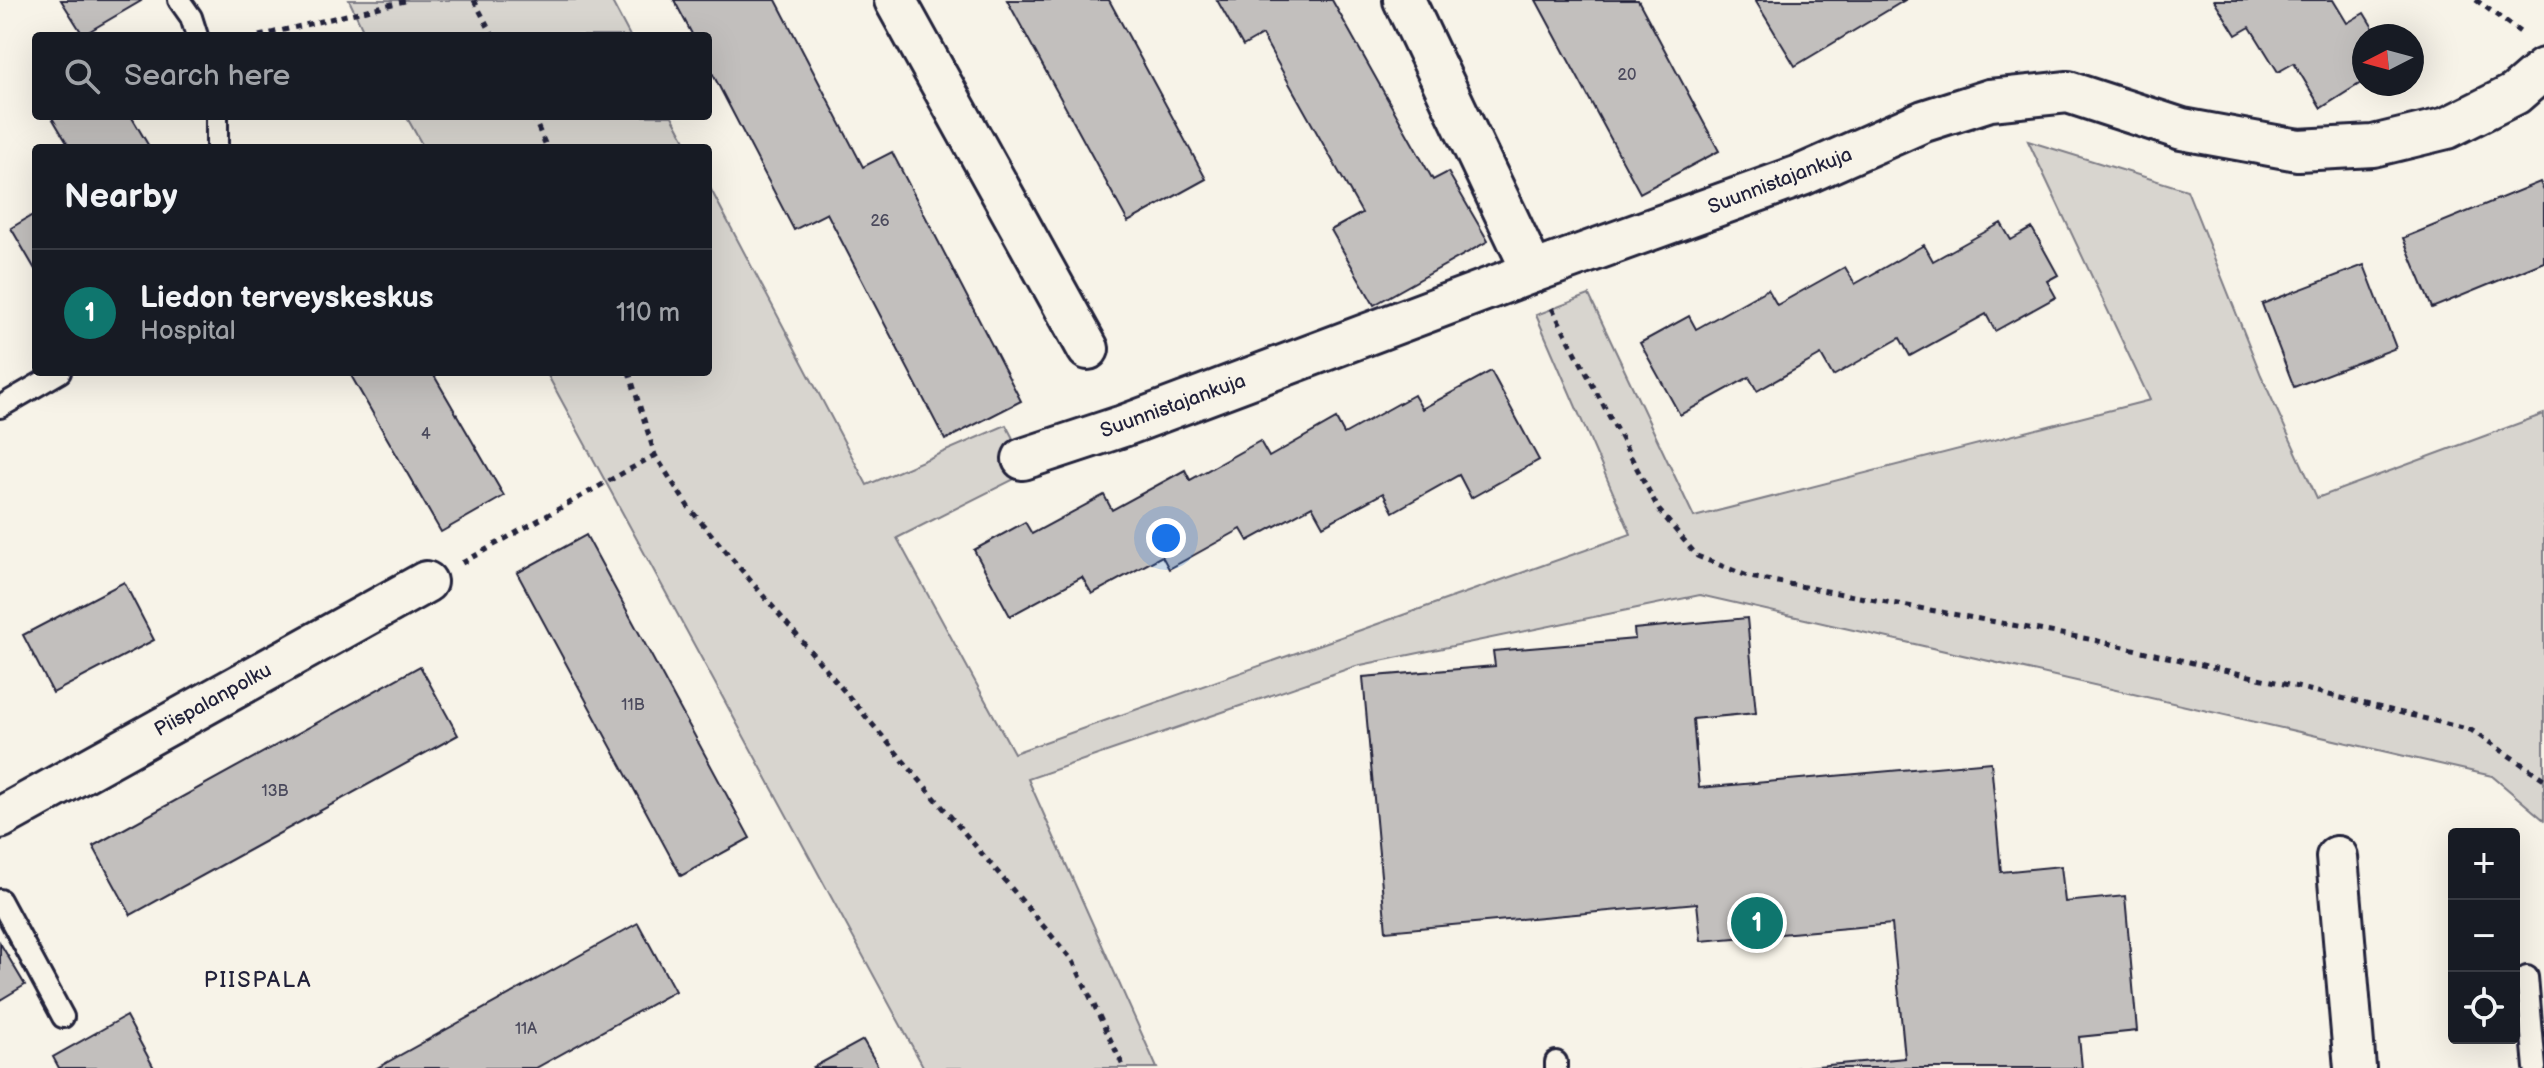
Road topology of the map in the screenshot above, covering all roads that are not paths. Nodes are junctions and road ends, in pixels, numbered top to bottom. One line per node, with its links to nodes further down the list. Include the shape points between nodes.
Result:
1 (179, 0): 4 (lane)
2 (895, 0): 9 (street)
3 (1404, 0): 8 (street)
4 (196, 32)
5 (2539, 55): 8 (street, Suunnistajankuja, via 2515,94 2447,128 2373,146 2298,150 2182,129 2068,92 1990,100)
6 (217, 120): 7 (lane)
7 (217, 144)
8 (1533, 272): 12 (street, Suunnistajankuja)
9 (1088, 349)
10 (53, 376): 11 (lane)
11 (0, 407)
12 (1023, 459)
13 (426, 582): 14 (street, Piispalanpolku)
14 (0, 818)
15 (2337, 857): 19 (street)
16 (0, 900): 18 (lane)
17 (2527, 977): 20 (lane)
18 (63, 1017)
19 (2355, 1068)
20 (2535, 1068)

